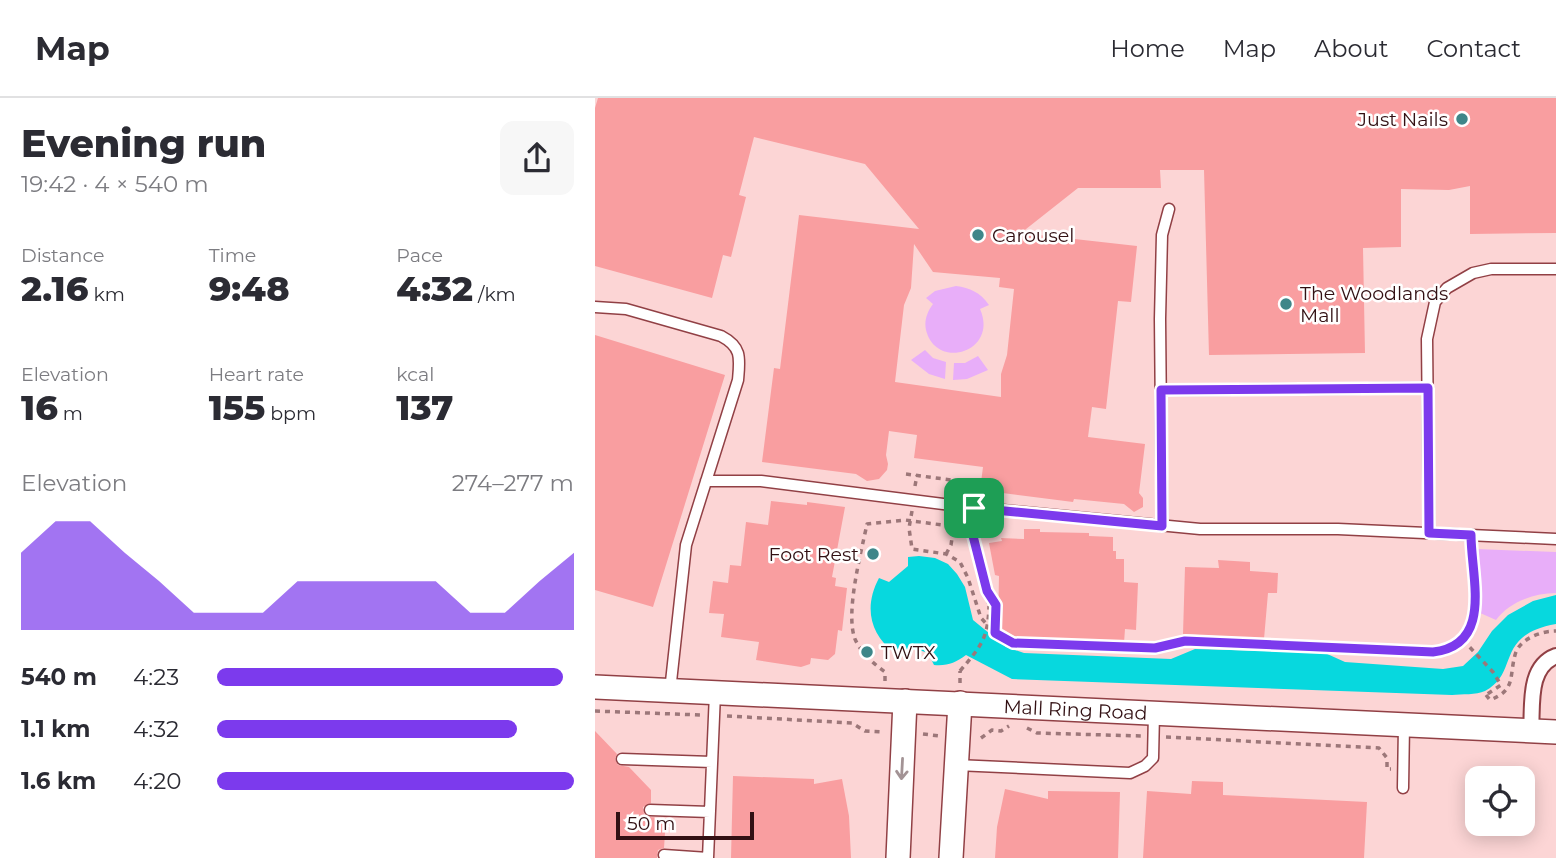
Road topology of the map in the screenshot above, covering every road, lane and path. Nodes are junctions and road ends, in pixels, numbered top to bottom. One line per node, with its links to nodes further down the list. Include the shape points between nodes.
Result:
1 (1169, 209): 5 (lane, via 1162,235)
2 (1556, 269): 4 (lane, via 1491,269 1447,288 1435,302 1427,339)
3 (595, 307): 7 (lane, via 626,309 708,332 738,349 738,380)
4 (1428, 388): 5 (lane); 13 (lane)
5 (1161, 390): 11 (lane)
6 (906, 474): 8 (path)
7 (706, 481): 9 (lane, via 761,481); 24 (lane, via 686,545)
8 (974, 483)
9 (974, 508): 11 (lane); 12 (path)
10 (867, 524): 12 (path, via 905,520)
11 (1162, 526): 13 (lane)
12 (972, 529): 17 (path)
13 (1429, 533): 14 (lane)
14 (1471, 535): 15 (lane); 20 (path, via 1473,627)
15 (1556, 539)
16 (912, 549): 19 (path, via 946,554 960,562 981,618)
17 (987, 591): 19 (path, via 996,605); 22 (path, bridge, via 989,624 982,645)
18 (1556, 631): 20 (path, via 1544,631 1523,642 1515,652 1508,689 1490,700 1486,695 1501,685)
19 (995, 633): 20 (path, via 1013,643 1155,648 1185,641 1433,652)
20 (1463, 639)
21 (1556, 656): 31 (street, via 1547,660 1534,678)
22 (960, 671)
23 (595, 687): 24 (street, Mall Ring Road)
24 (670, 691): 27 (street, Mall Ring Road)
25 (905, 701): 26 (street, Mall Ring Road); 27 (street, Mall Ring Road); 45 (street, one-way to 45)
26 (960, 703): 29 (street, Mall Ring Road); 38 (street)
27 (715, 704): 28 (path); 32 (path, via 852,723 865,731); 37 (lane)
28 (595, 711)
29 (1154, 713): 30 (street, Mall Ring Road); 34 (lane)
30 (1404, 725): 31 (street, Mall Ring Road); 39 (lane)
31 (1531, 731): 33 (street, Mall Ring Road)
32 (881, 732)
33 (1556, 732)
34 (1153, 736): 35 (path, via 1037,733 1009,726); 38 (lane, via 1153,758 1130,774); 39 (path, via 1379,748 1387,758 1387,769)
35 (981, 738)
36 (622, 759): 37 (lane)
37 (712, 762): 42 (lane)
38 (956, 765): 46 (street)
39 (1403, 770): 40 (lane)
40 (1403, 788)
41 (650, 810): 42 (lane)
42 (710, 812): 44 (lane)
43 (664, 855): 44 (lane)
44 (708, 858)
45 (898, 858)
46 (951, 858)

